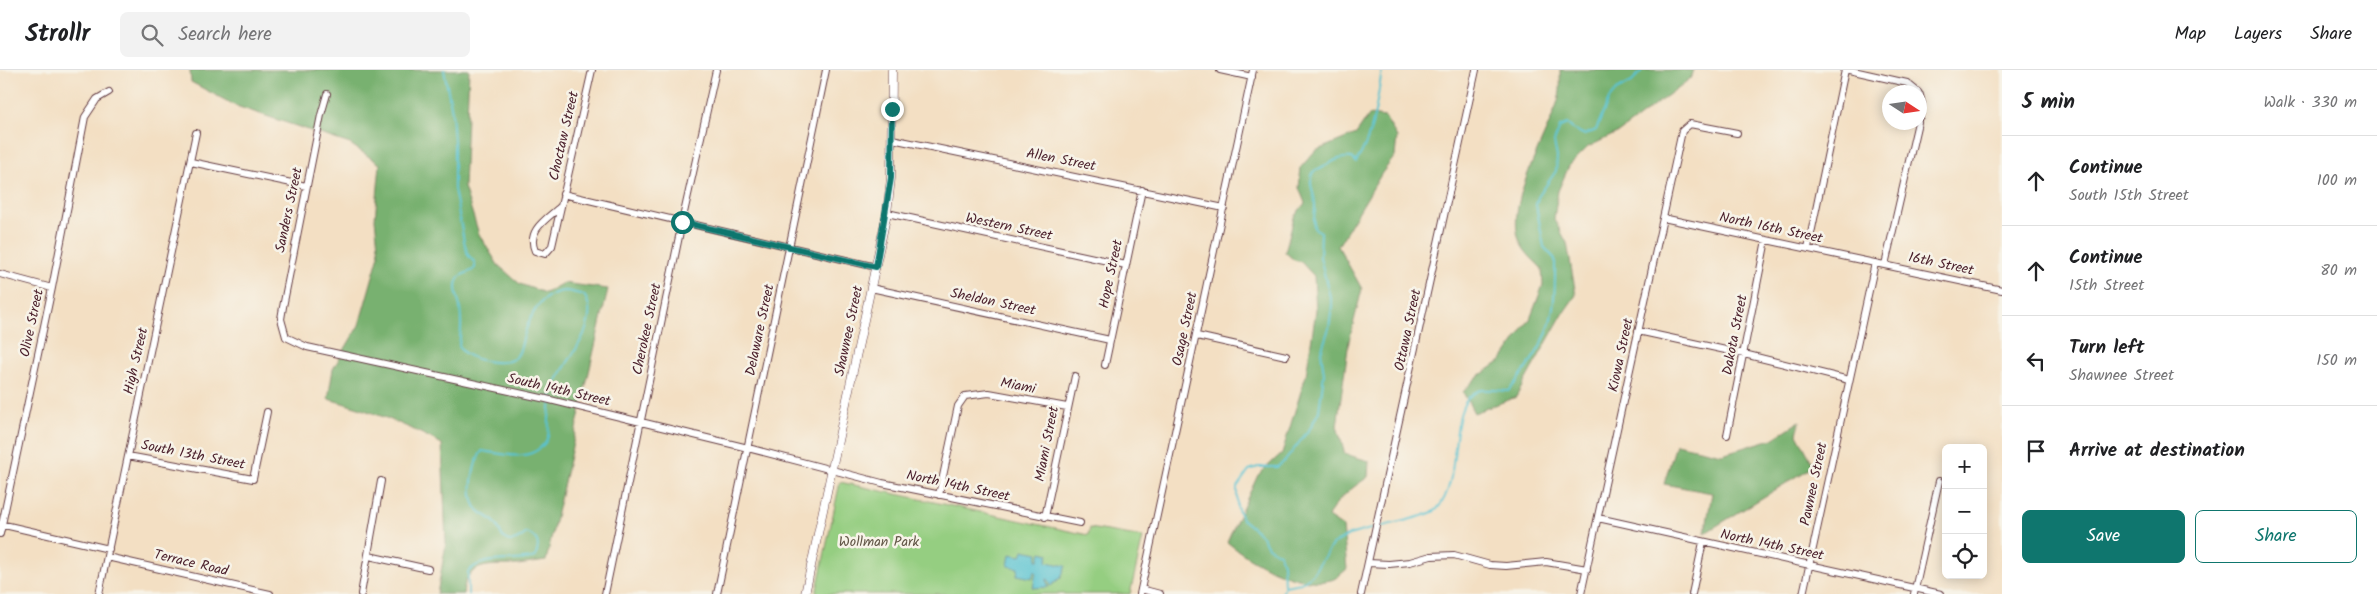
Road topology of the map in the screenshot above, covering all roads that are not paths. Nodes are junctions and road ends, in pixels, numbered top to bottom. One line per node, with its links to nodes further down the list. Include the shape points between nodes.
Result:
1 (592, 70): 20 (street, Choctaw Street)
2 (716, 70): 25 (street, Cherokee Street)
3 (826, 70): 27 (street, Delaware Street)
4 (891, 70): 16 (street, Shawnee Street)
5 (1220, 70): 9 (street)
6 (1476, 70): 65 (street, Ottawa Street)
7 (1845, 70): 28 (street)
8 (1849, 70): 10 (street)
9 (1253, 73): 22 (street, Osage Street)
10 (1909, 85)
11 (110, 92): 34 (street, Olive Street, via 97,98 85,117)
12 (327, 94): 18 (street, Sanders Street)
13 (1916, 130): 31 (street)
14 (196, 133): 17 (street, High Street)
15 (1736, 133): 24 (street, Kiowa Street, via 1690,124 1682,131)
16 (892, 139): 19 (street, Allen Street); 23 (street, Shawnee Street)
17 (192, 162): 18 (street); 51 (street, High Street)
18 (306, 186): 38 (street, Sanders Street, via 283,307)
19 (1142, 190): 22 (street, Allen Street); 30 (street, Hope Street)
20 (563, 194): 21 (street, Choctaw Street); 25 (street)
21 (560, 207): 21 (street, Choctaw Street, via 535,229 532,244 535,251 545,254 552,246)
22 (1224, 208): 39 (street, Osage Street)
23 (887, 213): 30 (street, Western Street); 32 (street, Shawnee Street)
24 (1663, 218): 26 (street, North 16th Street); 37 (street, Kiowa Street)
25 (682, 222): 27 (street); 48 (street, Cherokee Street)
26 (1766, 240): 28 (street, North 16th Street); 41 (street, Dakota Street)
27 (790, 246): 32 (street); 50 (street, Delaware Street)
28 (1808, 248): 29 (street, North 16th Street)
29 (1875, 263): 31 (street, 16th Street); 45 (street, Pawnee Street)
30 (1126, 265): 40 (street, Hope Street)
31 (1885, 265): 36 (street, 16th Street)
32 (876, 267): 35 (street, Shawnee Street)
33 (0, 274): 34 (street)
34 (52, 288): 59 (street, Olive Street)
35 (871, 288): 40 (street, Sheldon Street); 52 (street, Shawnee Street)
36 (2002, 290)
37 (1638, 331): 41 (street); 57 (street, Kiowa Street)
38 (283, 332): 48 (street, South 14th Street, via 286,337 308,347)
39 (1197, 336): 42 (street); 70 (street, Osage Street)
40 (1110, 340): 43 (street, Hope Street)
41 (1744, 354): 45 (street); 49 (street, Dakota Street)
42 (1286, 356)
43 (1105, 365)
44 (1074, 376): 46 (street, Miami Street)
45 (1849, 380): 66 (street, Pawnee Street)
46 (1067, 407): 55 (street, Miami, via 989,393 965,396 958,406); 56 (street, Miami Street)
47 (267, 412): 51 (street, South 13th Street, via 253,479)
48 (641, 422): 50 (street, South 14th Street); 74 (street, Cherokee Street)
49 (1727, 435)
50 (748, 448): 52 (street, South 14th Street); 75 (street, Delaware Street)
51 (128, 456): 62 (street, High Street)
52 (832, 469): 55 (street, North 14th Street); 76 (street, Shawnee Street)
53 (381, 480): 63 (street)
54 (1939, 481): 69 (street)
55 (939, 495): 56 (street, North 14th Street)
56 (1046, 517): 58 (street, North 14th Street)
57 (1598, 518): 61 (street, North 14th Street); 68 (street, Kiowa Street)
58 (1080, 523)
59 (1, 524): 60 (street, Olive Street); 62 (street)
60 (0, 534)
61 (1703, 542): 66 (street, North 14th Street); 80 (street)
62 (109, 548): 64 (street, High Street)
63 (369, 556): 67 (street); 73 (street)
64 (107, 557): 71 (street, High Street); 72 (street, Terrace Road)
65 (1368, 563): 68 (street, via 1389,564 1454,555 1490,565 1546,562); 78 (street, Ottawa Street)
66 (1809, 566): 69 (street, North 14th Street); 81 (street, Pawnee Street)
67 (428, 569)
68 (1587, 569): 79 (street, Kiowa Street)
69 (1915, 591): 82 (street, North 14th Street)
70 (1141, 592): 77 (street)
71 (99, 594)
72 (270, 594)
73 (361, 594)
74 (605, 594)
75 (717, 594)
76 (805, 594)
77 (1160, 594)
78 (1361, 594)
79 (1581, 594)
80 (1692, 594)
81 (1803, 594)
82 (1941, 594)

